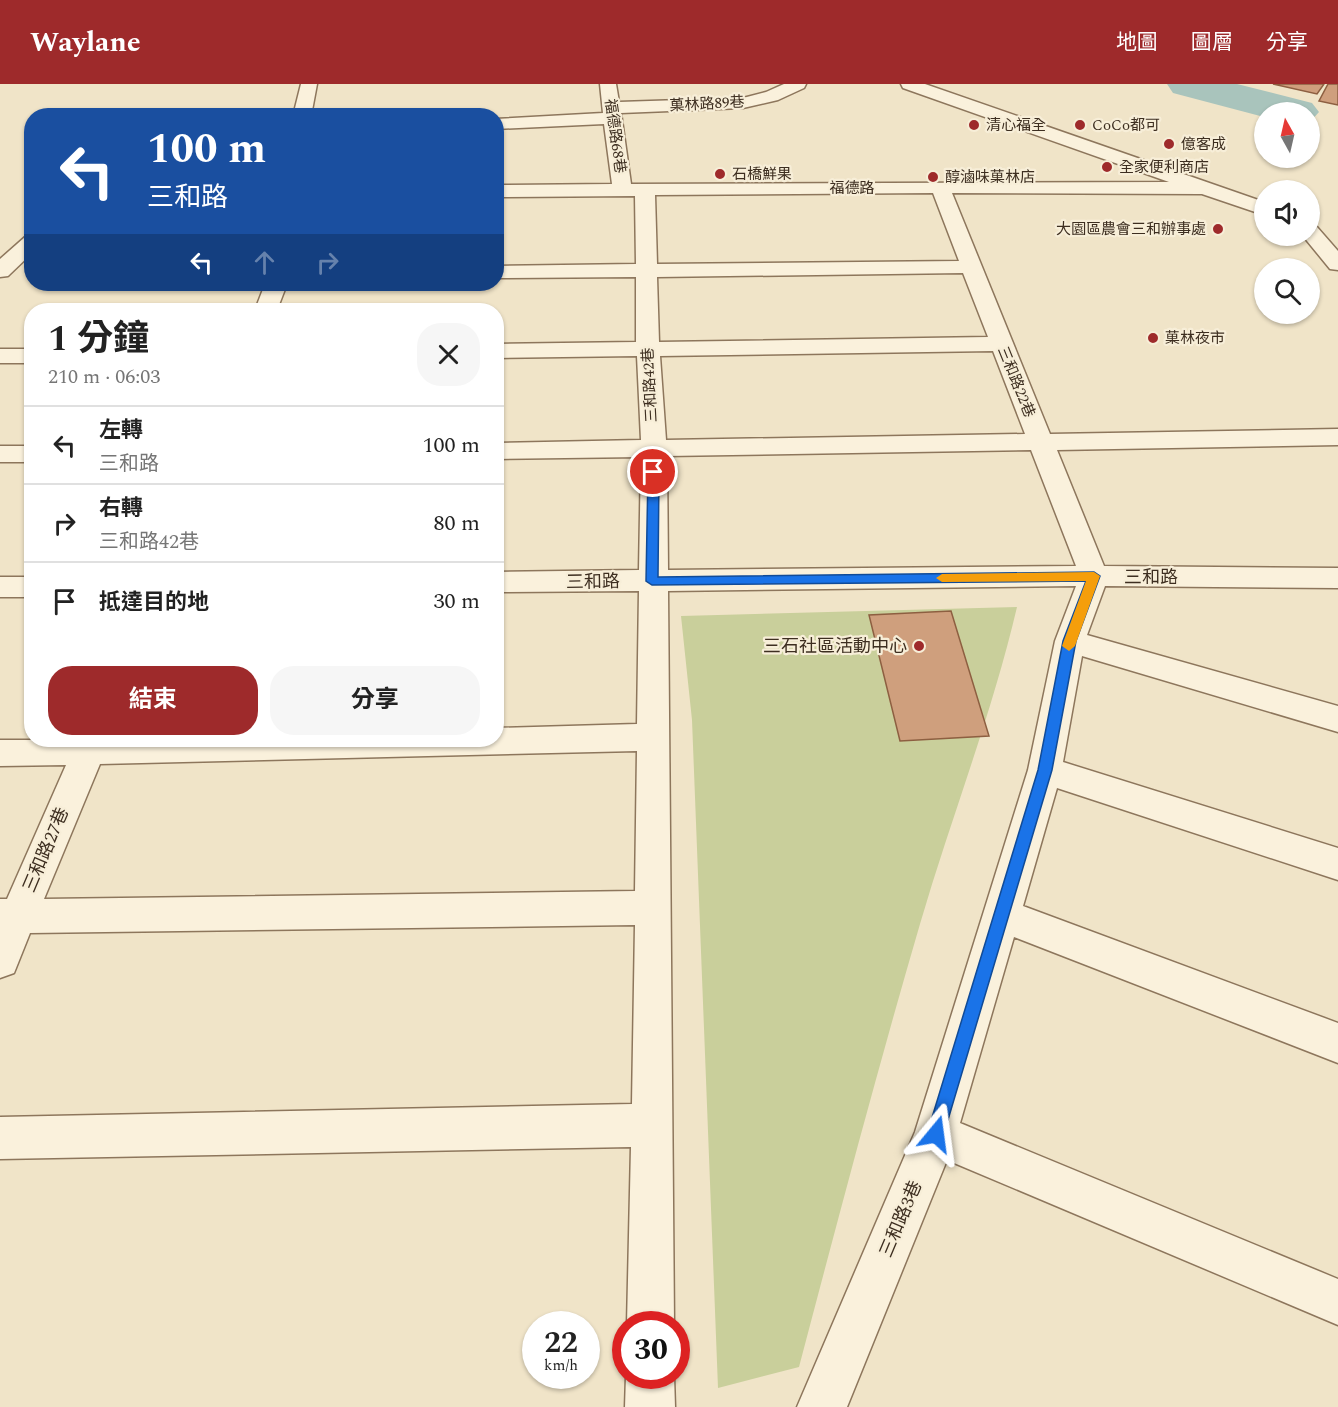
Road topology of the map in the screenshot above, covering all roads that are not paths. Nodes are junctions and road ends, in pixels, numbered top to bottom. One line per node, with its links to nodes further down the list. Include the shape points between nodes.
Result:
1 (309, 84): 5 (street)
2 (608, 84): 6 (street, 福德路68巷)
3 (798, 84): 6 (street, 菓林路89巷, via 743,103)
4 (909, 84): 9 (street)
5 (304, 108)
6 (612, 113): 7 (street, 菓林路89巷); 10 (street, 福德路68巷)
7 (504, 122)
8 (940, 187): 9 (street, 福德路); 10 (street, 福德路); 18 (street, 三和路22巷)
9 (1207, 188): 12 (street)
10 (634, 189): 11 (street, 福德路); 20 (street, 三和路42巷)
11 (504, 191)
12 (1254, 205)
13 (1320, 229): 14 (street)
14 (1338, 237)
15 (24, 239): 19 (street)
16 (1320, 243): 17 (street)
17 (1338, 264)
18 (971, 267): 20 (street); 22 (street, 三和路22巷)
19 (0, 271)
20 (647, 271): 21 (street); 23 (street, 三和路42巷)
21 (504, 272)
22 (1000, 344): 23 (street); 28 (street, 三和路22巷)
23 (648, 349): 24 (street); 29 (street, 三和路42巷)
24 (504, 351)
25 (0, 356): 26 (street)
26 (24, 356)
27 (1338, 437): 28 (street)
28 (1040, 441): 29 (street); 33 (street, 三和路22巷)
29 (654, 450): 30 (street); 35 (street, 三和路42巷)
30 (504, 451)
31 (0, 454): 32 (street)
32 (24, 454)
33 (1094, 576): 34 (street, 三和路); 35 (street, 三和路); 39 (street, 三和路3巷)
34 (1338, 578)
35 (652, 581): 36 (street, 三和路); 41 (street, 三和路42巷)
36 (504, 582)
37 (0, 587): 38 (street)
38 (24, 587)
39 (1070, 641): 40 (street); 46 (street, 三和路3巷)
40 (1338, 719)
41 (652, 737): 42 (street); 48 (street, 三和路42巷)
42 (504, 739)
43 (77, 747): 45 (street)
44 (90, 747): 50 (street, 三和路27巷)
45 (0, 753)
46 (1045, 770): 47 (street); 49 (street, 三和路3巷)
47 (1338, 864)
48 (653, 908): 50 (street); 53 (street, 三和路42巷)
49 (1000, 914): 52 (street); 54 (street, 三和路3巷)
50 (9, 916): 51 (street, 三和路27巷)
51 (0, 960)
52 (1338, 1043)
53 (653, 1125): 55 (street); 57 (street, 三和路42巷)
54 (936, 1134): 56 (street); 60 (street, 三和路3巷)
55 (0, 1138)
56 (1338, 1302)
57 (651, 1311)
58 (650, 1389): 59 (street)
59 (650, 1407)
60 (822, 1407)

